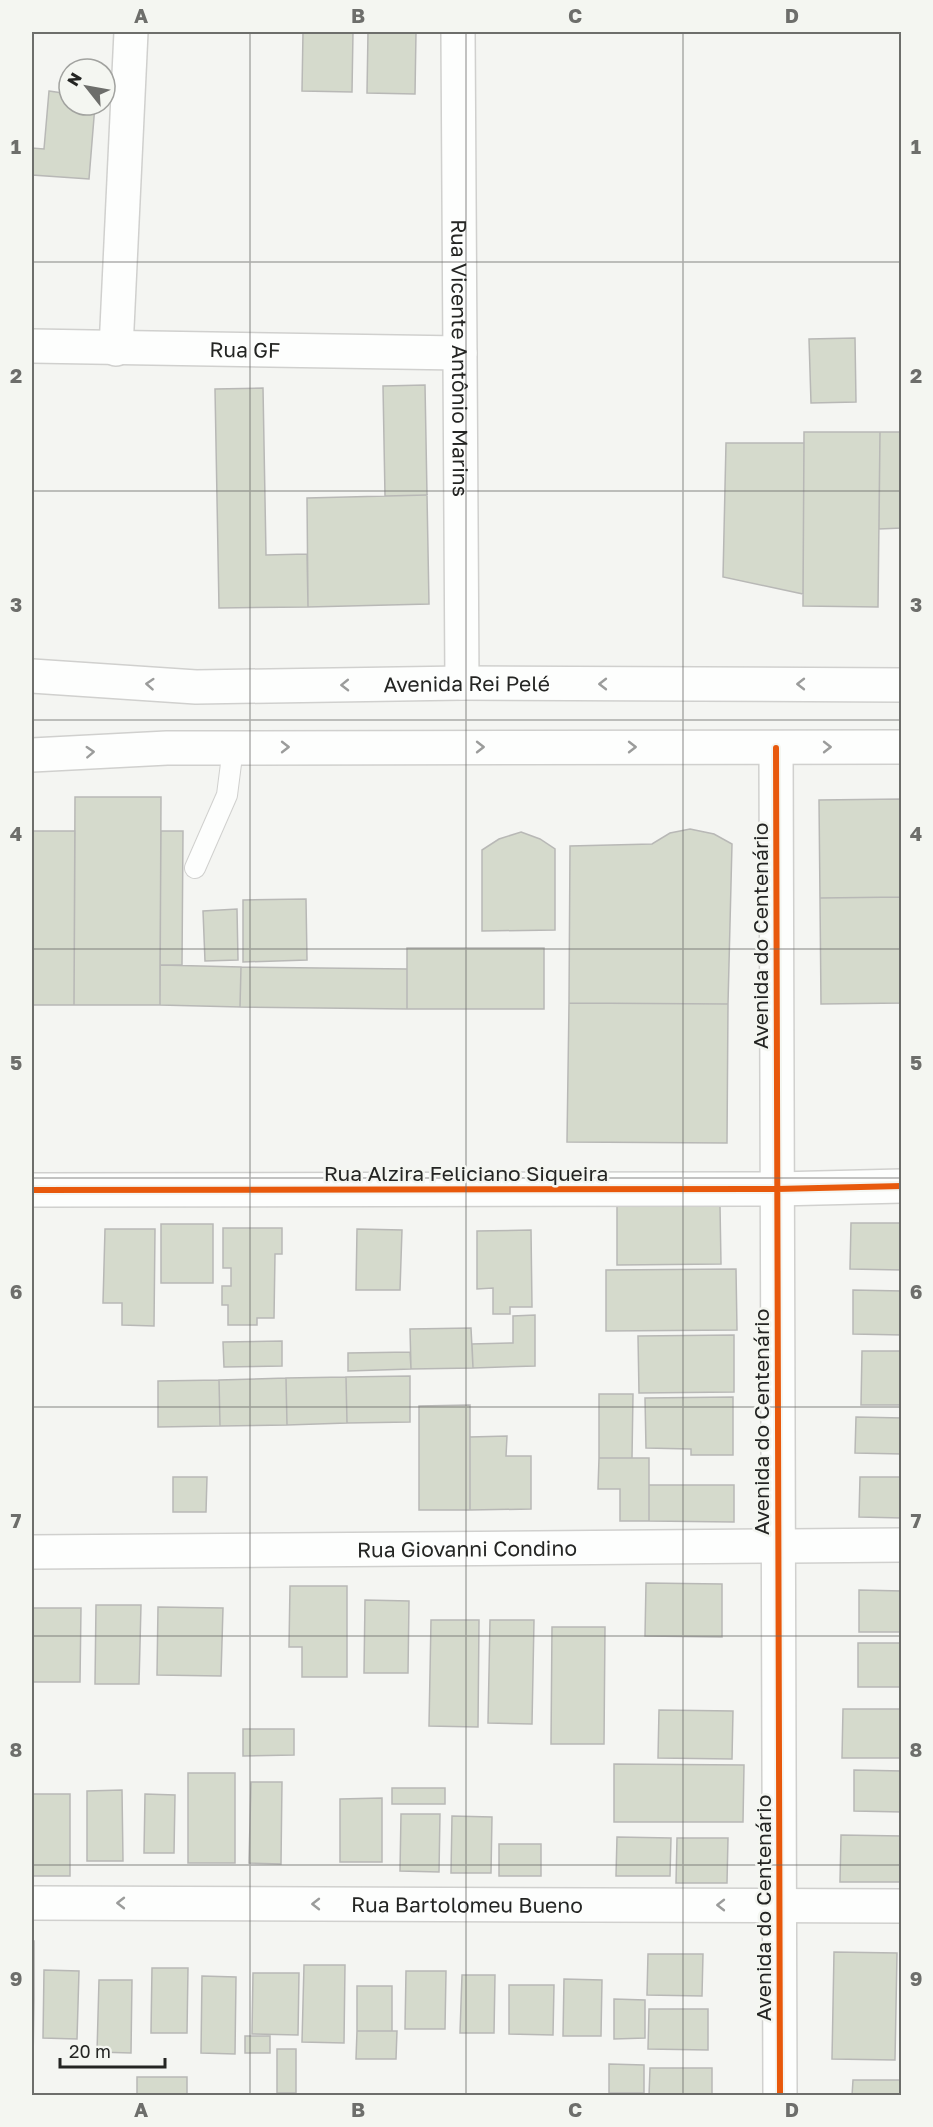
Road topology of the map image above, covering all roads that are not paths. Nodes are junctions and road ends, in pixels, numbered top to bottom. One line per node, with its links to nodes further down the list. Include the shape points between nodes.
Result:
1 (131, 32): 4 (street)
2 (458, 32): 5 (street, Rua Vicente Antônio Marins)
3 (32, 346): 4 (street, Rua GF)
4 (116, 349): 5 (street, Rua GF)
5 (460, 353): 7 (street, Rua Vicente Antônio Marins)
6 (32, 675): 7 (street, Avenida Rei Pelé, one-way to 6, via 196,687)
7 (462, 683): 8 (street, Avenida Rei Pelé, one-way to 7)
8 (902, 685)
9 (902, 747): 11 (street, one-way to 9)
10 (233, 748): 11 (street, one-way to 11); 12 (street, one-way to 10); 13 (lane, via 227,795)
11 (776, 748): 15 (street, Avenida do Centenário)
12 (32, 755)
13 (195, 868)
14 (902, 1186): 15 (street, Rua Alzira Feliciano Siqueira)
15 (777, 1189): 16 (street, Rua Alzira Feliciano Siqueira); 18 (street, Avenida do Centenário)
16 (32, 1190)
17 (902, 1545): 18 (street, Rua Giovanni Condino)
18 (778, 1546): 19 (street, Rua Giovanni Condino); 21 (street, Avenida do Centenário)
19 (32, 1552)
20 (32, 1903): 21 (street, Rua Bartolomeu Bueno, one-way to 20)
21 (779, 1906): 22 (street, Rua Bartolomeu Bueno); 23 (street, Avenida do Centenário)
22 (902, 1906)
23 (780, 2096)

